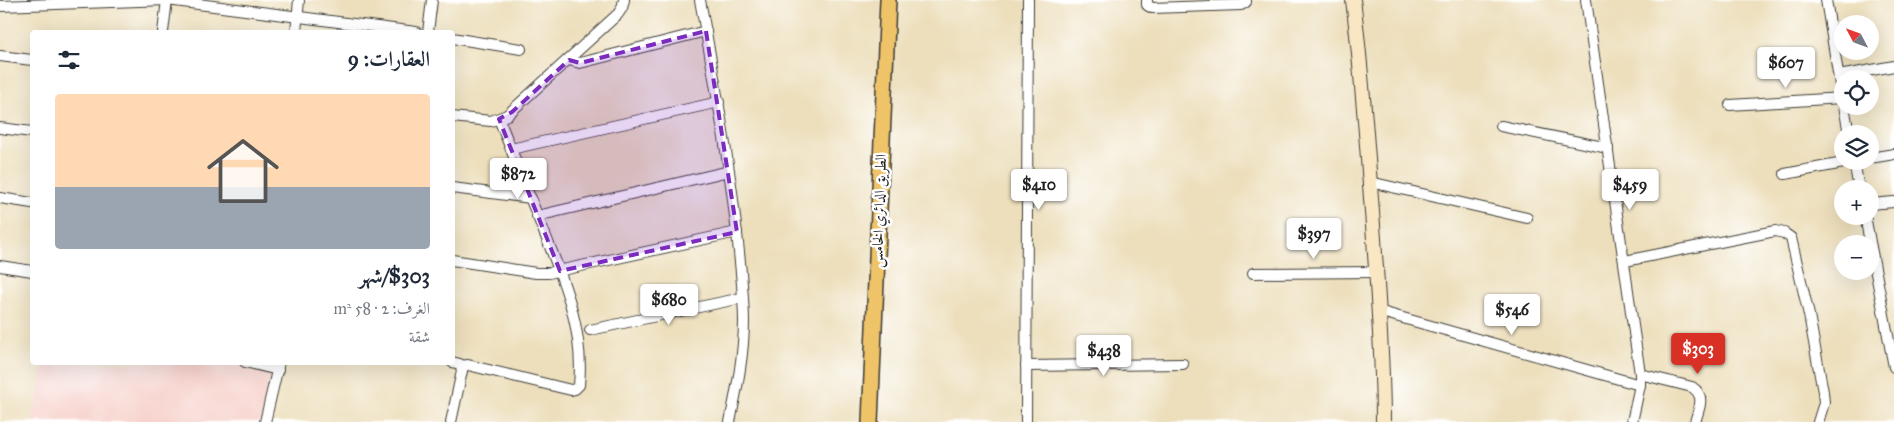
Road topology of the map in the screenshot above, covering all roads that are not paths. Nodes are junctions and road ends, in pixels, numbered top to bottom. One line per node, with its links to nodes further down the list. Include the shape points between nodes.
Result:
1 (167, 0): 14 (street); 15 (street); 16 (street)
2 (299, 0): 15 (street)
3 (432, 0): 19 (street)
4 (624, 0): 25 (street, via 618,14)
5 (700, 0): 20 (street)
6 (878, 0): 72 (main road, الطريق الدائري الخامس)
7 (888, 0): 72 (main road, الطريق الدائري الخامس)
8 (1028, 0): 68 (street)
9 (1147, 0): 10 (street, via 1147,5 1152,8 1241,5)
10 (1246, 0)
11 (1353, 0): 44 (main road)
12 (1586, 0): 37 (street)
13 (1826, 0): 27 (street)
14 (0, 6)
15 (298, 16): 17 (street); 18 (street)
16 (163, 30)
17 (296, 30)
18 (401, 30)
19 (428, 30)
20 (706, 31): 25 (street, via 580,63); 30 (street)
21 (455, 38): 22 (street)
22 (521, 49)
23 (0, 56): 24 (street)
24 (30, 60)
25 (569, 60): 33 (street, via 512,112)
26 (1894, 66): 28 (street)
27 (1838, 70)
28 (1872, 70)
29 (1834, 98): 31 (street)
30 (719, 102): 38 (street); 42 (street)
31 (1730, 105)
32 (455, 117): 33 (street, via 482,121)
33 (499, 119): 38 (street)
34 (1501, 126): 37 (street)
35 (0, 128): 36 (street)
36 (30, 132)
37 (1608, 148): 56 (street)
38 (511, 149): 47 (street)
39 (1894, 154): 40 (street)
40 (1879, 156)
41 (1834, 165): 43 (street)
42 (729, 171): 51 (street); 54 (street)
43 (1785, 174)
44 (1370, 182): 52 (street); 60 (main road)
45 (455, 188): 47 (street)
46 (0, 198): 49 (street)
47 (531, 198): 51 (street)
48 (1894, 202): 50 (street)
49 (30, 203)
50 (1879, 203)
51 (538, 216): 59 (street)
52 (1528, 218)
53 (1867, 225): 69 (street)
54 (737, 232): 59 (street); 62 (street)
55 (455, 260): 59 (street, via 536,273)
56 (1625, 261): 70 (street); 82 (street, via 1775,231 1791,238 1823,392 1824,403)
57 (0, 266): 58 (street)
58 (30, 271)
59 (560, 271): 65 (street, via 578,330 578,387 571,390)
60 (1376, 272): 61 (street); 63 (main road)
61 (1253, 273)
62 (742, 298): 64 (street); 75 (street, via 741,365)
63 (1378, 311): 71 (street); 79 (main road)
64 (590, 330)
65 (457, 364): 74 (street, via 462,371)
66 (1183, 364): 68 (street)
67 (279, 366): 73 (street)
68 (1026, 366): 78 (street)
69 (1894, 367)
70 (1640, 374): 71 (street); 81 (street, via 1698,390 1701,396)
71 (1640, 385): 80 (street)
72 (867, 401): 76 (main road, الطريق الدائري الخامس); 77 (main road, الطريق الدائري الخامس)
73 (265, 422)
74 (450, 422)
75 (730, 422)
76 (862, 422)
77 (870, 422)
78 (1026, 422)
79 (1383, 422)
80 (1632, 422)
81 (1696, 422)
82 (1818, 422)

